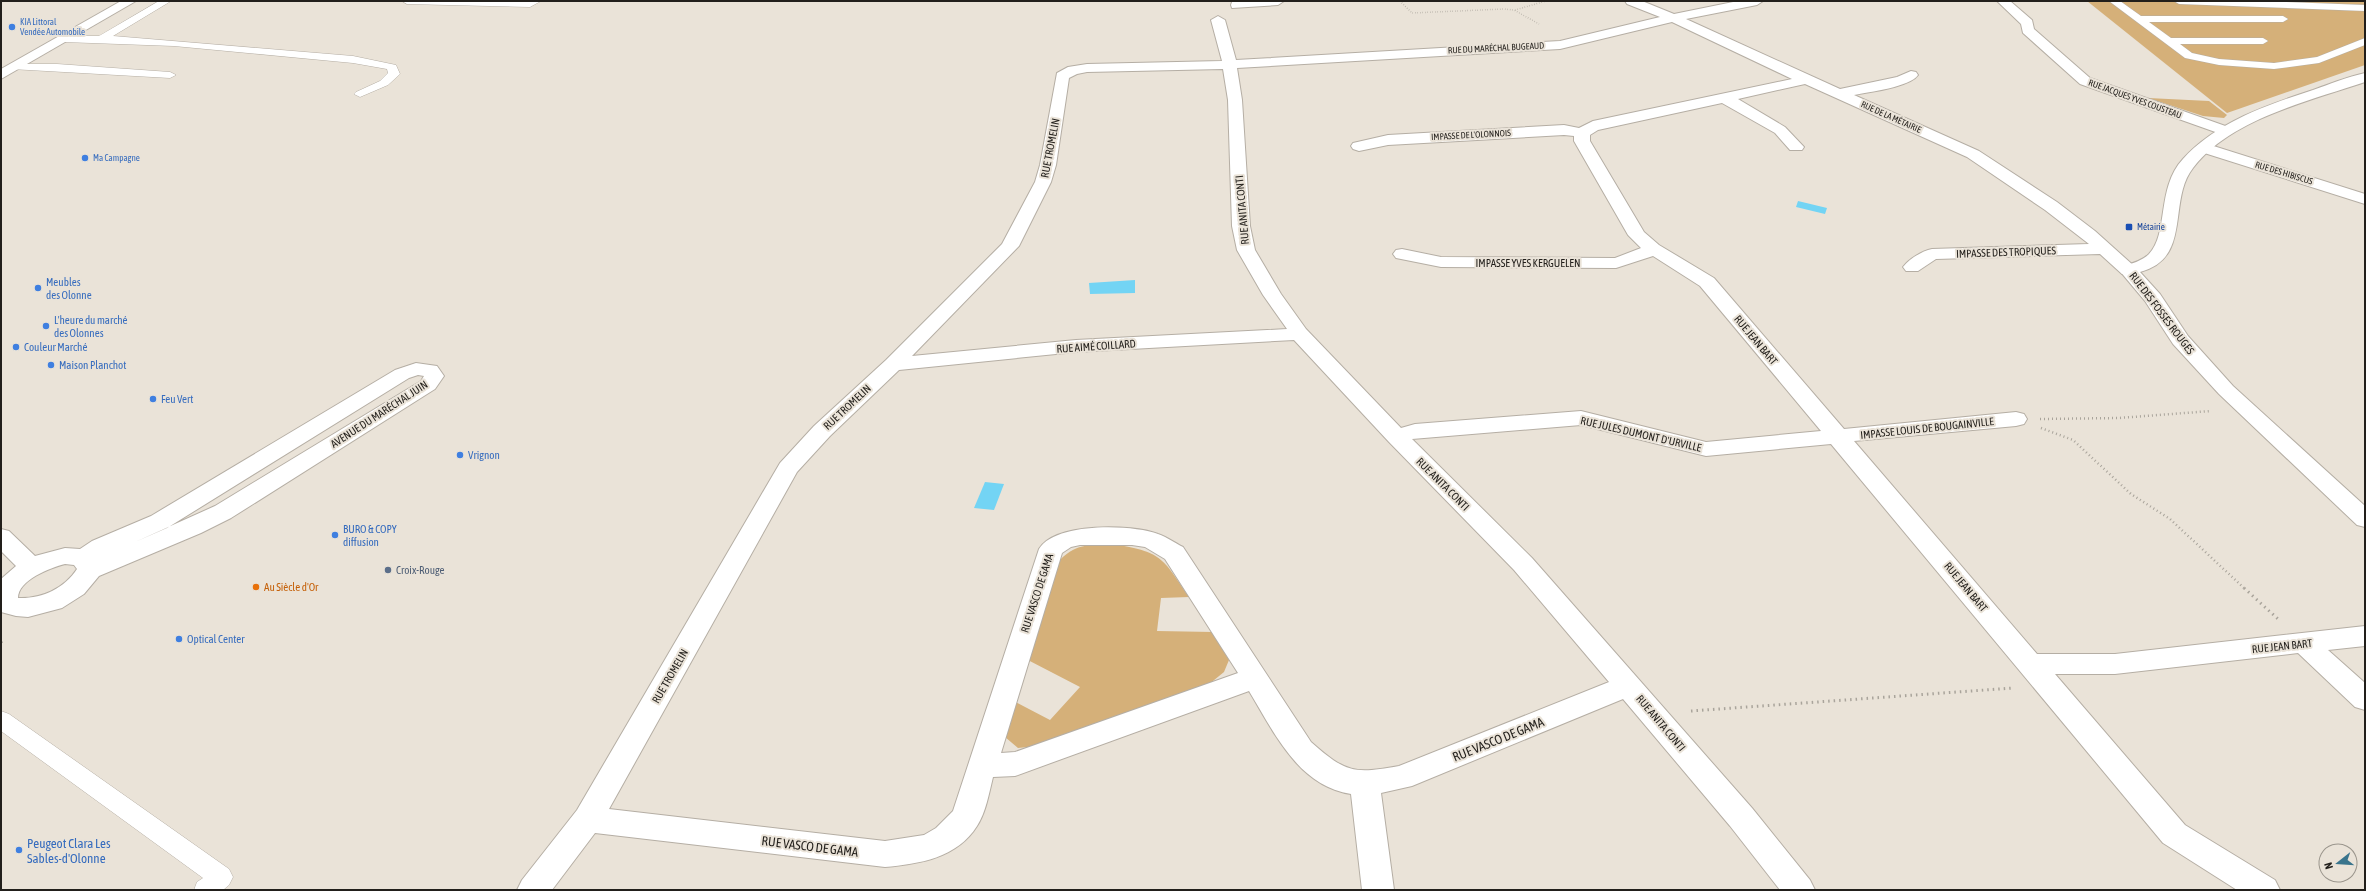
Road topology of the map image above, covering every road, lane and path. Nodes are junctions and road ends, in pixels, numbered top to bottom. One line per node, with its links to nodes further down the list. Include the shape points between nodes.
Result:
1 (130, 1): 21 (street)
2 (166, 1): 20 (lane)
3 (407, 1): 4 (lane, via 530,4)
4 (536, 1)
5 (1278, 1): 13 (street)
6 (1400, 1): 15 (path, via 1412,13)
7 (1546, 1): 15 (path)
8 (1631, 1): 16 (street, RUE DE LA MÉTAIRIE)
9 (1757, 1): 16 (street, RUE DU MARÉCHAL BUGEAUD)
10 (2003, 1): 37 (street, RUE JACQUES YVES COUSTEAU, via 2027,24 2028,30 2085,81)
11 (2114, 1): 17 (lane)
12 (2179, 1): 14 (lane)
13 (1237, 5)
14 (2365, 8)
15 (1514, 10): 25 (path)
16 (1674, 18): 25 (street, RUE DU MARÉCHAL BUGEAUD); 33 (street, RUE DE LA MÉTAIRIE)
17 (2139, 19): 19 (lane); 22 (lane)
18 (1218, 20): 27 (street, RUE ANITA CONTI)
19 (2283, 20)
20 (103, 38): 21 (lane); 34 (lane, via 392,67 394,74 384,83)
21 (64, 39): 28 (street)
22 (2168, 41): 23 (lane); 24 (lane, via 2189,56 2219,62 2274,66 2319,60)
23 (2263, 41)
24 (2365, 41)
25 (1574, 43): 27 (street, RUE DU MARÉCHAL BUGEAUD)
26 (1, 64): 28 (lane)
27 (1231, 64): 48 (street, RUE ANITA CONTI, via 1241,226 1246,250 1272,295); 49 (street, RUE TROMELIN, via 1088,68 1073,70 1062,76 1043,182 1010,246)
28 (17, 66): 30 (street); 31 (lane)
29 (1911, 74): 35 (street, via 1902,80)
30 (1, 75)
31 (170, 75)
32 (2365, 77): 37 (street, RUE DES FOSSES ROUGES, via 2261,114)
33 (1806, 80): 35 (street, RUE DE LA MÉTAIRIE); 36 (street)
34 (360, 94)
35 (1839, 94): 44 (street, RUE DE LA MÉTAIRIE, via 1974,154 2051,206)
36 (1725, 98): 38 (street, via 1593,126); 40 (street, via 1780,130)
37 (2226, 131): 41 (street, RUE DES FOSSES ROUGES)
38 (1582, 133): 39 (street, IMPASSE DE L'OLONNOIS, via 1564,130 1388,140); 43 (street, RUE JEAN BART, via 1582,141 1637,235)
39 (1359, 146)
40 (1796, 147)
41 (2204, 148): 42 (street, RUE DES HIBISCUS); 47 (street, RUE DES FOSSES ROUGES, via 2189,162 2176,183 2162,252 2142,268)
42 (2365, 199)
43 (1653, 248): 45 (street, IMPASSE YVES KERGUELEN, via 1640,256 1616,263 1441,262); 53 (street, RUE JEAN BART, via 1707,282)
44 (2104, 249): 46 (street, IMPASSE DES TROPIQUES, via 1932,254); 47 (street, RUE DE LA MÉTAIRIE)
45 (1402, 254)
46 (1912, 267)
47 (2128, 270): 50 (street, RUE DES FOSSES ROUGES, via 2153,298 2180,340)
48 (1299, 333): 49 (street, RUE AIMÉ COILLARD, via 1282,336 1076,346); 52 (street, RUE ANITA CONTI)
49 (893, 364): 70 (street, RUE TROMELIN, via 822,431 788,468)
50 (2245, 408): 51 (path, via 2118,418); 54 (street, RUE DES FOSSES ROUGES)
51 (2016, 419): 53 (street, IMPASSE LOUIS DE BOUGAINVILLE); 60 (path, via 2073,440 2131,494 2170,519)
52 (1397, 437): 53 (street, RUE JULES DUMONT D'URVILLE, via 1415,431 1581,418 1706,449); 63 (street, RUE ANITA CONTI, via 1523,564)
53 (1838, 437): 61 (street, RUE JEAN BART)
54 (2365, 519)
55 (1, 537): 57 (street)
56 (86, 564): 56 (street, AVENUE DU MARÉCHAL JUIN, via 193,527 223,512 428,385 434,376 430,370 416,369 402,374 159,522 101,547); 57 (street, AVENUE DU MARÉCHAL JUIN, via 65,556); 58 (street, AVENUE DU MARÉCHAL JUIN, via 79,584 59,598 34,606)
57 (30, 566): 58 (street, AVENUE DU MARÉCHAL JUIN, via 8,582 3,590)
58 (5, 626)
59 (2365, 636): 60 (street, RUE JEAN BART)
60 (2305, 644): 61 (street, RUE JEAN BART, via 2115,664); 65 (street)
61 (2031, 664): 64 (street, RUE JEAN BART)
62 (1255, 678): 68 (street, via 1015,764); 68 (street, RUE VASCO DE GAMA, via 1174,553 1151,540 1132,537 1080,537 1064,540 1051,549); 69 (street, RUE VASCO DE GAMA, via 1301,750 1320,768 1342,780)
63 (1629, 685): 66 (street, RUE ANITA CONTI); 69 (street, RUE VASCO DE GAMA, via 1402,778)
64 (2049, 685): 66 (path); 75 (street, RUE JEAN BART, via 2174,834)
65 (2365, 699)
66 (1653, 714): 74 (street, RUE ANITA CONTI)
67 (1, 720): 71 (lane, via 222,877)
68 (982, 766): 70 (street, RUE VASCO DE GAMA, via 966,818 950,837 924,850 885,854)
69 (1365, 785): 73 (street)
70 (588, 819): 72 (street, RUE TROMELIN)
71 (206, 890)
72 (533, 890)
73 (1378, 890)
74 (1799, 890)
75 (2264, 890)

